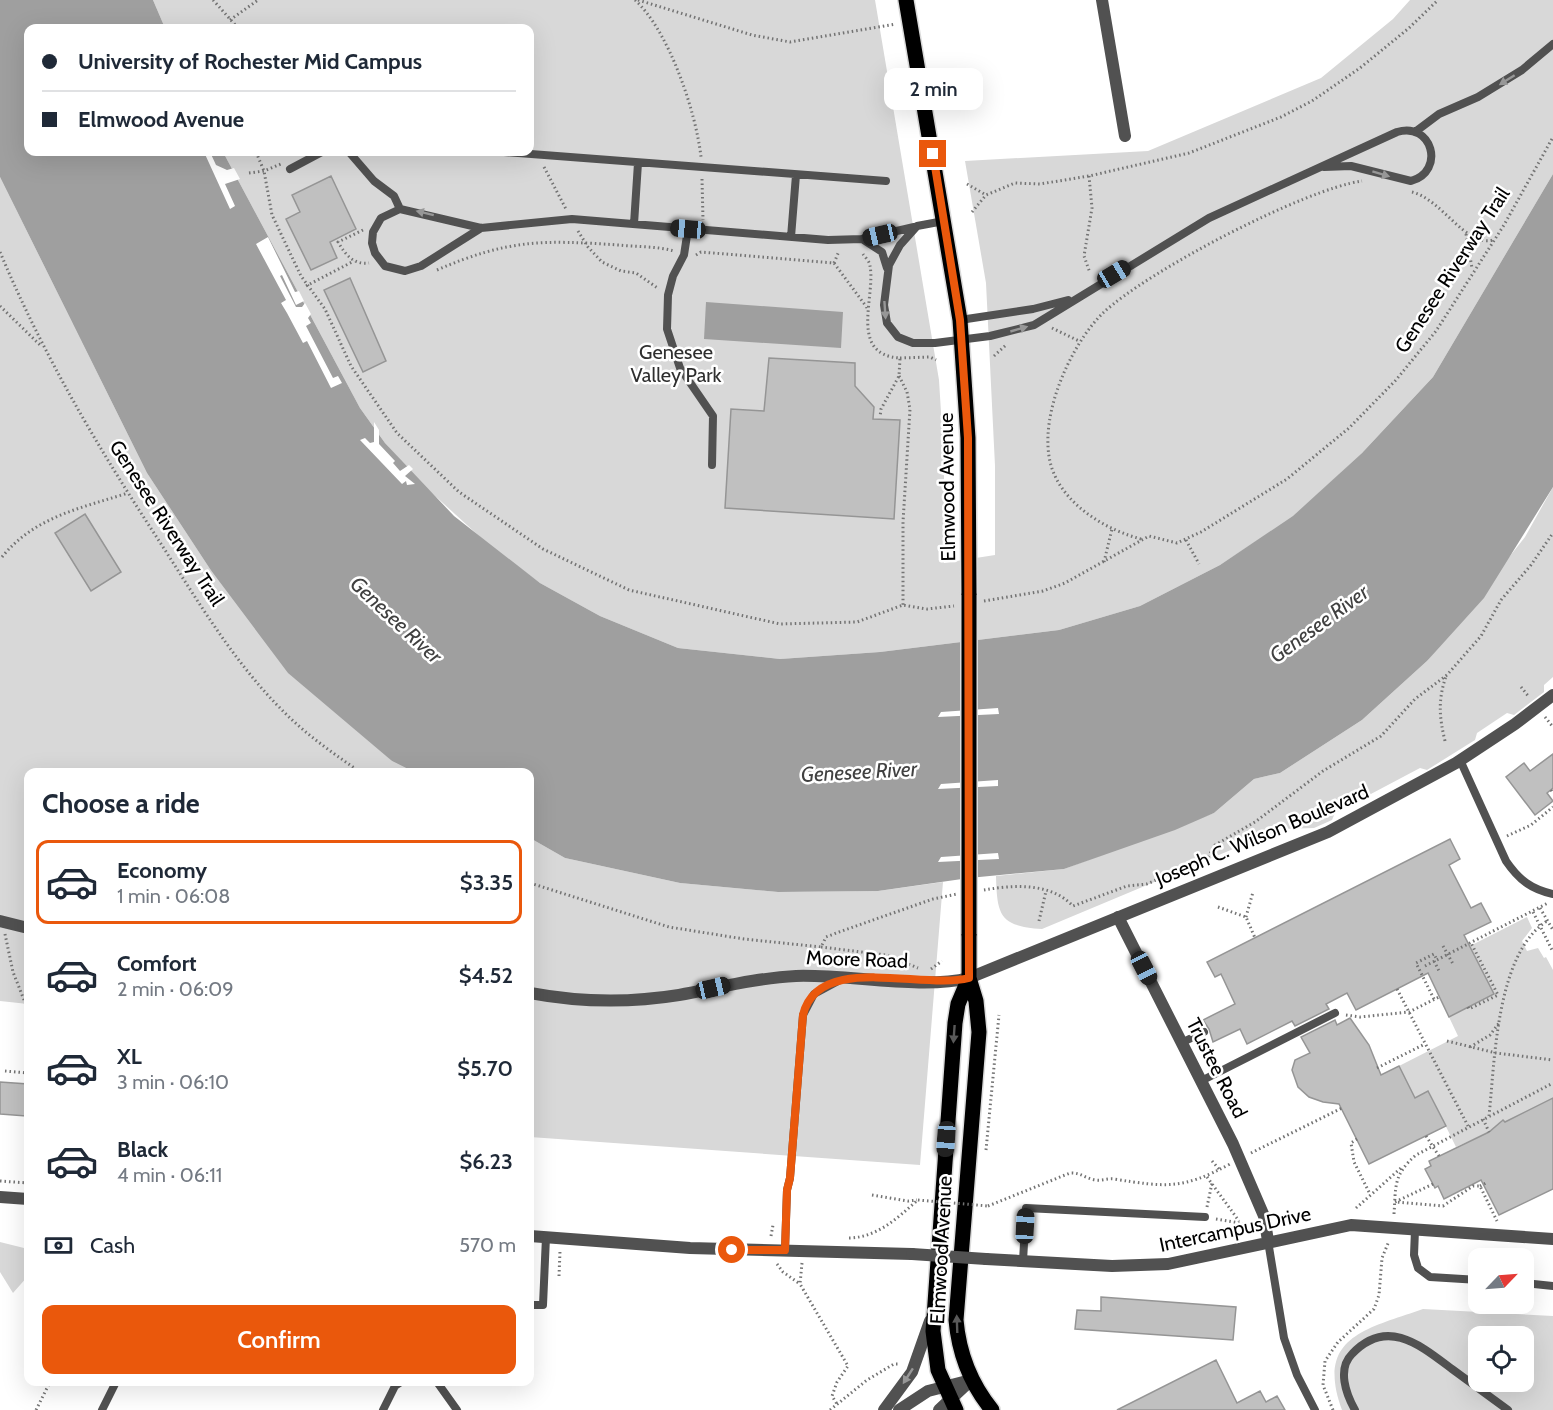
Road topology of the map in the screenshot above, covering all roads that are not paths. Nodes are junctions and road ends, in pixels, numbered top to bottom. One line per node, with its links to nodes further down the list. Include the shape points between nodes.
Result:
1 (906, 0): 15 (main road, Elmwood Avenue)
2 (1102, 0): 5 (street)
3 (1553, 44): 4 (lane, one-way to 4, via 1522,70 1478,97 1434,117)
4 (1415, 132): 10 (lane, via 1397,132); 10 (lane, one-way to 4, via 1351,166 1402,181 1414,180 1426,173 1432,156 1429,143)
5 (1125, 136)
6 (314, 156): 11 (lane)
7 (353, 156): 14 (lane, via 374,181 394,196)
8 (534, 156): 9 (lane)
9 (638, 164): 12 (lane); 16 (lane)
10 (1323, 167): 23 (lane, via 1209,218)
11 (290, 169)
12 (796, 175): 13 (lane); 20 (lane)
13 (886, 181)
14 (400, 209): 18 (lane, one-way to 14); 18 (lane, via 381,218 372,238 378,258 395,270 416,269)
15 (944, 221): 17 (lane); 24 (main road, Elmwood Avenue)
16 (634, 224): 18 (lane, via 572,219); 19 (lane)
17 (917, 226): 21 (lane); 22 (lane, via 894,255)
18 (482, 228)
19 (688, 229): 20 (lane); 26 (lane, via 684,255 668,295 667,329 687,381 713,416)
20 (791, 237): 21 (lane)
21 (862, 239): 22 (lane, via 882,252)
22 (887, 274): 25 (lane, one-way to 25, via 886,323 898,337 913,344)
23 (1077, 297): 24 (lane, via 1033,309); 25 (lane, one-way to 23, via 1034,325)
24 (960, 320): 25 (main road, Elmwood Avenue)
25 (962, 340): 34 (main road, Elmwood Avenue, bridge, via 969,447)
26 (712, 465)
27 (1553, 695): 28 (street, Joseph C. Wilson Boulevard)
28 (1460, 760): 29 (lane, via 1516,876); 30 (street, Joseph C. Wilson Boulevard, via 1328,832)
29 (1552, 897)
30 (1118, 917): 34 (street, Joseph C. Wilson Boulevard); 38 (street, Trustee Road)
31 (4, 922): 32 (street)
32 (24, 927)
33 (849, 977): 34 (street, Moore Road, via 942,982); 35 (street, Moore Road, via 785,976 633,1000 586,1000); 48 (lane, via 821,989 805,1008)
34 (969, 978): 53 (main road, Elmwood Avenue, one-way to 53, via 955,1023); 55 (main road, Elmwood Avenue, one-way to 34, via 961,1352 956,1320 979,1032)
35 (534, 994)
36 (1335, 1013): 39 (lane)
37 (1204, 1032): 38 (lane)
38 (1183, 1042): 39 (street, Trustee Road)
39 (1203, 1080): 47 (street, Trustee Road, via 1261,1209)
40 (0, 1197): 41 (street)
41 (24, 1199)
42 (1205, 1217): 49 (lane, via 1026,1208)
43 (1415, 1230): 46 (street, Intercampus Drive); 47 (street, Intercampus Drive, via 1352,1225); 50 (lane, via 1414,1256 1418,1268 1430,1277)
44 (534, 1236): 45 (street, Intercampus Drive)
45 (546, 1237): 48 (street, Intercampus Drive); 54 (lane, via 543,1305)
46 (1553, 1239)
47 (1268, 1241): 49 (street, Intercampus Drive, via 1198,1259 1149,1266); 66 (lane, via 1284,1338)
48 (781, 1255): 49 (street, Intercampus Drive, bridge, via 912,1254)
49 (1023, 1261)
50 (1468, 1279)
51 (1534, 1285): 52 (lane)
52 (1553, 1286)
53 (935, 1302): 59 (main road, Elmwood Avenue, via 935,1353); 63 (street, one-way to 63, via 912,1372)
54 (534, 1305)
55 (972, 1380): 59 (street); 65 (main road, Elmwood Avenue)
56 (114, 1386): 60 (lane)
57 (395, 1386): 61 (lane)
58 (440, 1386): 62 (lane)
59 (948, 1401): 64 (street, via 928,1391)
60 (102, 1410)
61 (383, 1410)
62 (457, 1410)
63 (884, 1410)
64 (899, 1410)
65 (992, 1410)
66 (1315, 1410)
67 (1355, 1410): 68 (lane, via 1344,1376 1349,1357 1361,1344 1389,1336 1421,1346)
68 (1508, 1410)

